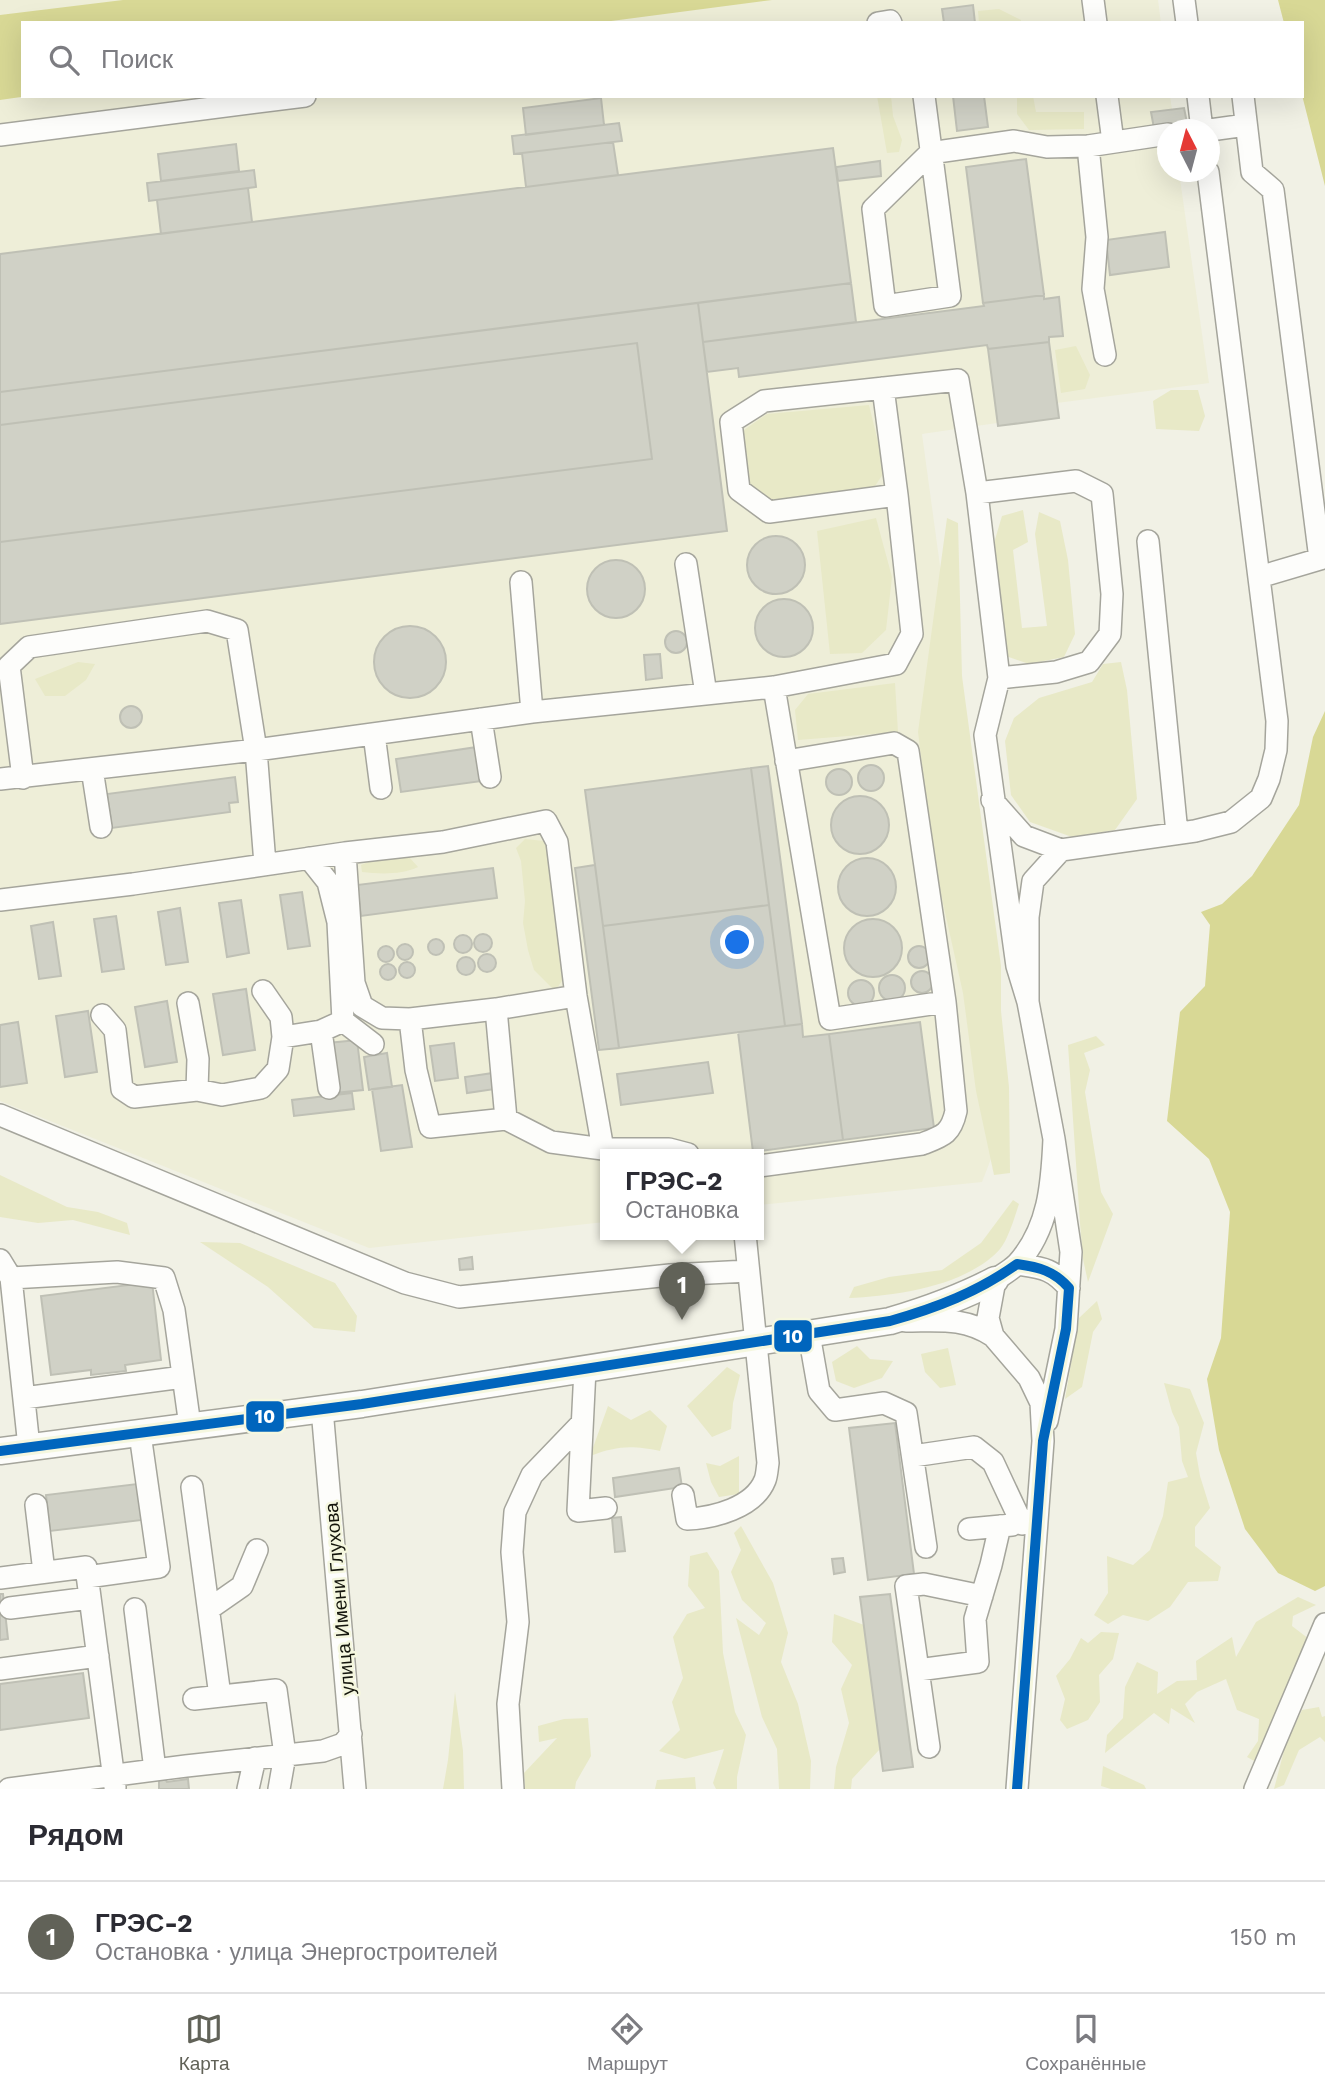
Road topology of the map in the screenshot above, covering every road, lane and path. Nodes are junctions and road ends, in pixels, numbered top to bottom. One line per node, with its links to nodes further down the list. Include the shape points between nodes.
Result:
1 (1093, 0): 3 (street)
2 (1184, 0): 4 (street)
3 (1096, 21)
4 (1187, 21)
5 (289, 98): 13 (street)
6 (924, 98): 17 (street)
7 (1107, 98): 15 (street)
8 (1198, 98): 10 (street)
9 (1243, 98): 11 (street)
10 (1201, 119)
11 (1246, 125): 12 (street); 25 (street, via 1252,172 1273,190 1320,559)
12 (1220, 129)
13 (0, 135)
14 (1157, 135): 15 (street)
15 (1113, 142): 16 (street)
16 (1088, 146): 17 (street, via 1047,147 1014,141); 19 (street, via 1097,237 1093,289)
17 (930, 153): 17 (street, via 950,296 885,306 873,209)
18 (1209, 182): 25 (street)
19 (1105, 355)
20 (883, 388): 21 (street, via 958,380); 22 (street); 22 (street, via 764,401 731,422 739,490 769,512)
21 (977, 493): 27 (street); 27 (street, via 1076,481 1102,494 1112,594 1110,634 1089,662 1056,672)
22 (897, 495): 28 (street, via 912,634 896,664)
23 (1148, 541): 42 (street)
24 (687, 564): 29 (street)
25 (1259, 578): 42 (street, via 1278,721 1269,779 1261,798 1231,822)
26 (521, 582): 30 (street)
27 (999, 678): 40 (street, via 985,735)
28 (774, 688): 29 (street); 34 (street)
29 (706, 694): 30 (street)
30 (532, 712): 31 (street)
31 (481, 719): 32 (street); 37 (street)
32 (374, 734): 33 (street); 39 (street)
33 (256, 750): 35 (street); 36 (street, via 237,630 206,621 29,647 9,666); 46 (street)
34 (786, 761): 50 (street, via 830,1019); 50 (street, via 894,743 908,751)
35 (92, 769): 36 (street); 41 (street)
36 (23, 778): 38 (street)
37 (490, 778)
38 (0, 779)
39 (381, 788)
40 (992, 800): 43 (street, via 1024,836); 51 (street, via 1017,966)
41 (101, 827)
42 (1177, 834): 43 (street)
43 (1061, 850): 51 (street, via 1033,881 1028,917)
44 (345, 853): 45 (street); 49 (street, via 443,842 546,821 557,842); 55 (street, via 354,983 362,1006 382,1018)
45 (309, 858): 46 (street); 56 (street, via 328,882 338,922)
46 (265, 864): 47 (street)
47 (0, 900)
48 (263, 990): 58 (street, via 281,1017)
49 (576, 996): 53 (street); 65 (street)
50 (945, 1002): 67 (street, via 956,1111 953,1126 942,1136 922,1144)
51 (1028, 1002): 64 (street)
52 (188, 1003): 61 (street, via 198,1059)
53 (496, 1009): 55 (street); 63 (street)
54 (102, 1015): 61 (street, via 115,1030 122,1088 134,1097)
55 (410, 1019): 63 (street, via 429,1127)
56 (343, 1021): 57 (street); 59 (street)
57 (321, 1031): 58 (street); 60 (street)
58 (283, 1037): 61 (street, via 278,1069 261,1088 222,1095)
59 (373, 1044)
60 (329, 1088)
61 (197, 1090)
62 (0, 1115): 71 (street, via 405,1283 459,1297)
63 (506, 1119): 65 (street, via 551,1142)
64 (1054, 1139): 69 (street, via 1046,1212); 73 (street, via 1072,1252)
65 (603, 1149): 66 (street)
66 (669, 1149)
67 (764, 1165)
68 (745, 1240): 71 (street)
69 (1017, 1264): 72 (street); 73 (street, via 1058,1275)
70 (5, 1269): 79 (street, via 164,1278 174,1310); 80 (street)
71 (748, 1271): 77 (street)
72 (995, 1280): 74 (main road, via 933,1309); 76 (street, via 988,1318)
73 (1069, 1288): 85 (street, via 1066,1329)
74 (890, 1321): 75 (main road); 76 (street, via 950,1321 977,1326)
75 (809, 1334): 77 (main road); 88 (street, via 819,1391 835,1410 884,1404 906,1413)
76 (993, 1336): 85 (street, via 1029,1378 1041,1403)
77 (756, 1342): 78 (main road); 90 (street, via 768,1463 764,1482 752,1497 713,1517 687,1519)
78 (585, 1369): 81 (main road); 82 (street)
79 (183, 1377): 80 (street); 83 (street)
80 (24, 1398): 86 (street)
81 (322, 1409): 83 (main road); 110 (street, улица Имени Глухова)
82 (582, 1423): 92 (street, via 578,1511); 121 (street, via 532,1475 515,1512 512,1552 518,1622 508,1704)
83 (190, 1426): 84 (main road)
84 (141, 1434): 86 (main road); 100 (street, via 159,1567)
85 (1043, 1441): 93 (street)
86 (29, 1447): 87 (main road)
87 (0, 1451)
88 (913, 1456): 93 (street, via 974,1447 993,1462); 96 (street)
89 (192, 1487): 103 (street)
90 (683, 1495)
91 (36, 1505): 98 (street)
92 (606, 1508)
93 (1030, 1523): 94 (street); 122 (street)
94 (1000, 1526): 95 (street); 101 (street)
95 (969, 1529)
96 (926, 1547)
97 (257, 1550): 103 (street, via 242,1586)
98 (35, 1574): 99 (street); 100 (street, via 86,1567); 100 (street, via 20,1606)
99 (0, 1578)
100 (89, 1587): 105 (street)
101 (982, 1596): 107 (street, via 975,1619 978,1662); 107 (street, via 924,1584 906,1586)
102 (135, 1609): 114 (street)
103 (209, 1609): 108 (street)
104 (1325, 1624): 123 (street)
105 (98, 1656): 106 (street); 115 (street)
106 (0, 1669)
107 (918, 1670): 111 (street)
108 (220, 1696): 109 (street); 112 (street, via 276,1690)
109 (194, 1699)
110 (351, 1734): 112 (street, via 343,1744 323,1751); 120 (street, улица Имени Глухова)
111 (929, 1747)
112 (285, 1755): 113 (street); 119 (street)
113 (255, 1758): 114 (street); 118 (street)
114 (155, 1770): 115 (street)
115 (114, 1782): 116 (street)
116 (39, 1787): 117 (street)
117 (9, 1789)
118 (248, 1789)
119 (279, 1789)
120 (355, 1789)
121 (513, 1789)
122 (1017, 1789)
123 (1255, 1789)

